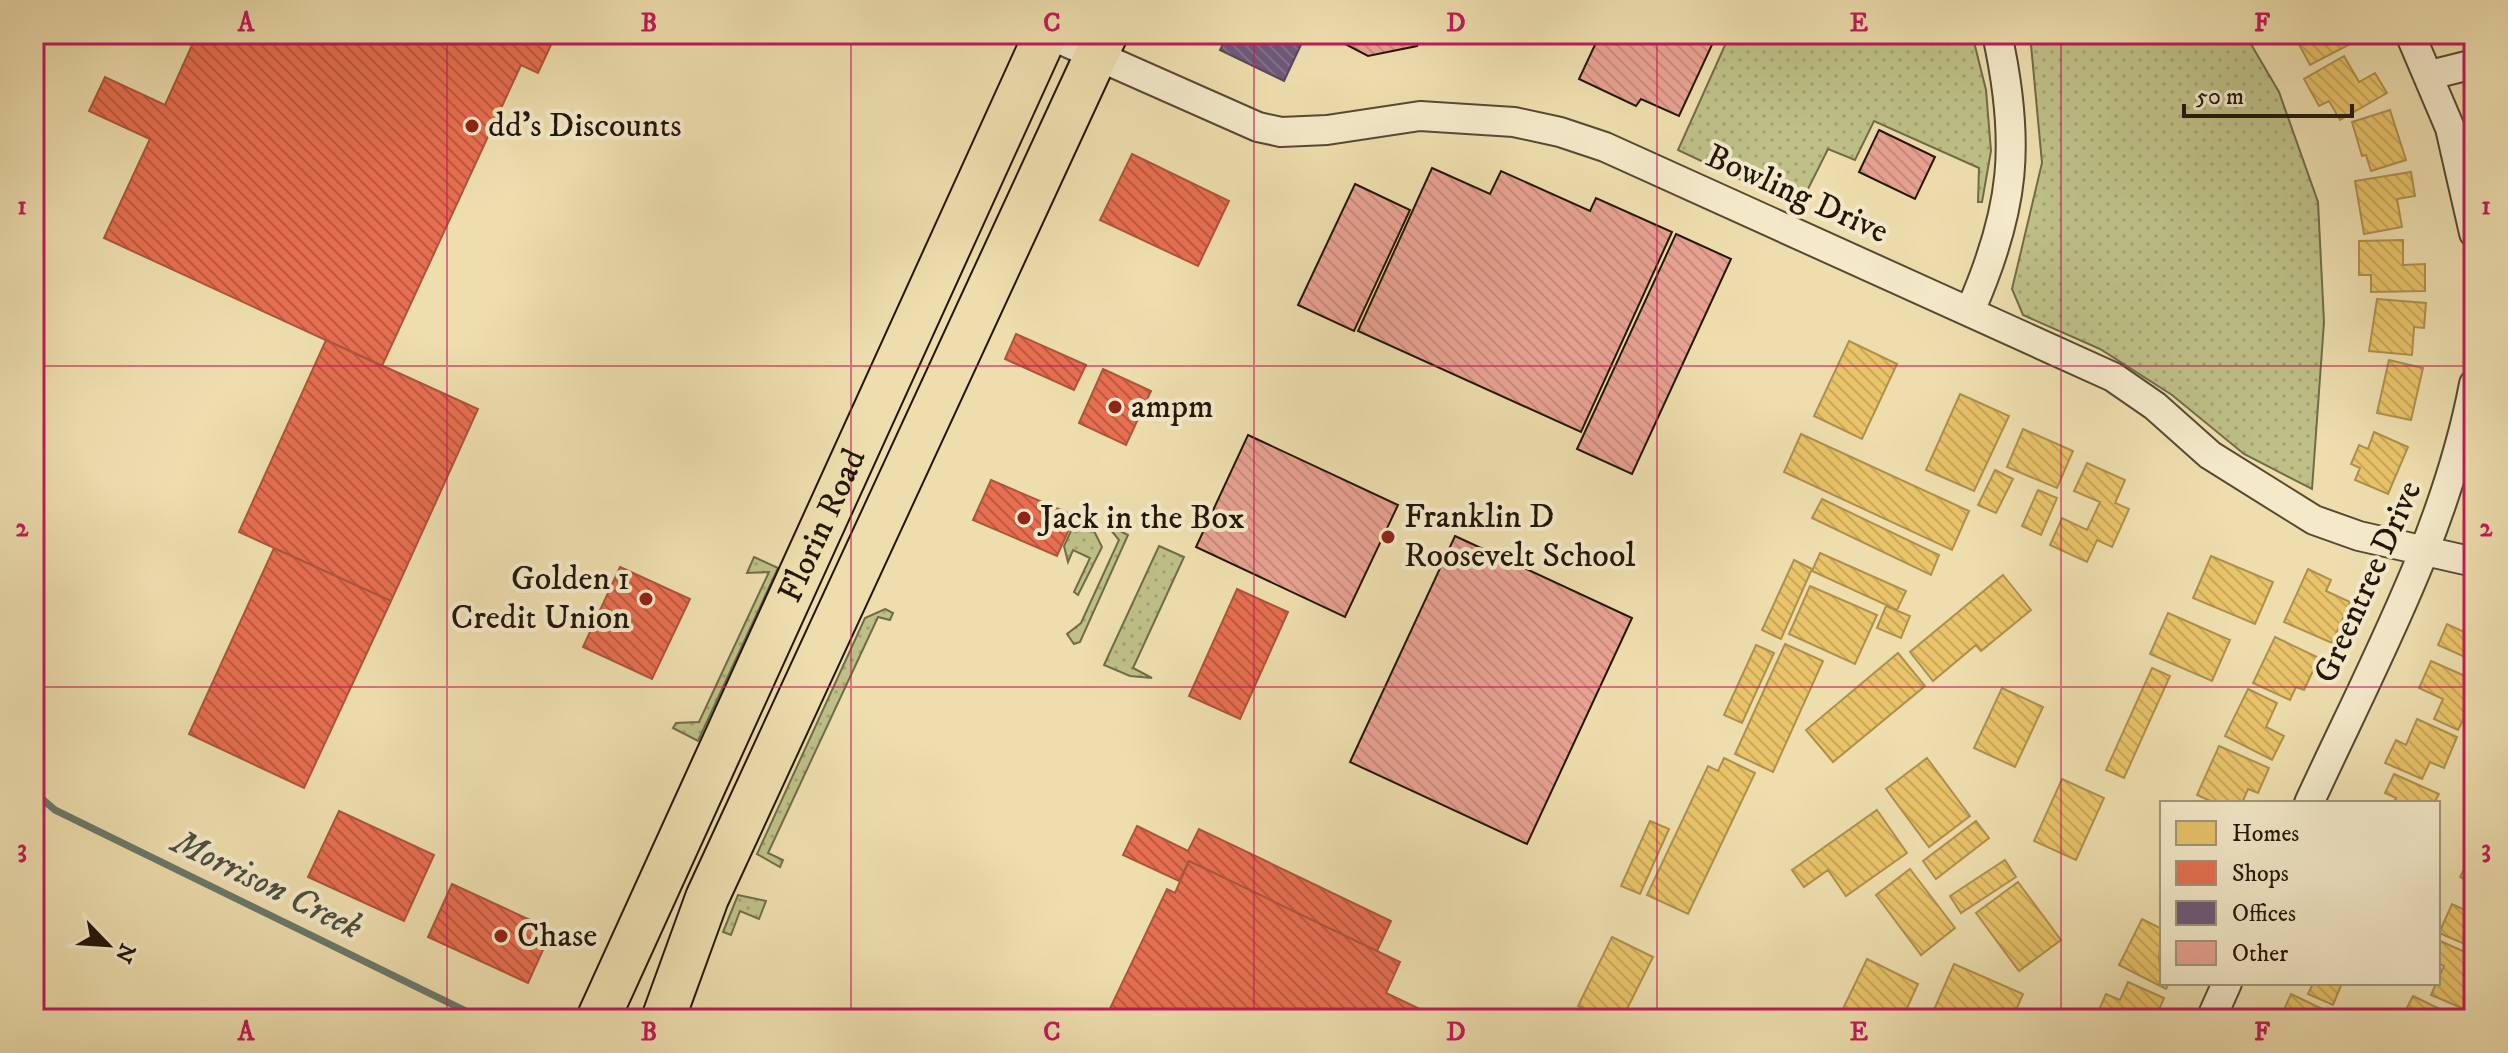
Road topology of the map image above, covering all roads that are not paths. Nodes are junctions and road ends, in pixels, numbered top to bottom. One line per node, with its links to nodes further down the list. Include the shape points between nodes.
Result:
1 (1047, 34): 4 (street, Bowling Drive); 14 (main road, Florin Road)
2 (1997, 34): 8 (street, via 2011,145 2009,199)
3 (2410, 34): 6 (street)
4 (1101, 45): 8 (street, Bowling Drive, via 1258,127 1281,132 1316,132 1420,116 1514,122 1560,132 1605,147); 15 (main road, Florin Road, via 707,898)
5 (2474, 64): 6 (street)
6 (2430, 75): 7 (street, via 2459,157)
7 (2474, 233)
8 (1970, 311): 10 (street, Bowling Drive, via 2113,377 2220,462 2314,520)
9 (2474, 384): 10 (street, Greentree Drive, via 2451,482)
10 (2423, 553): 11 (street, Bowling Drive); 12 (street, Greentree Drive)
11 (2474, 562)
12 (2310, 801)
13 (2226, 985): 16 (street)
14 (598, 1019)
15 (663, 1019)
16 (2211, 1019)

